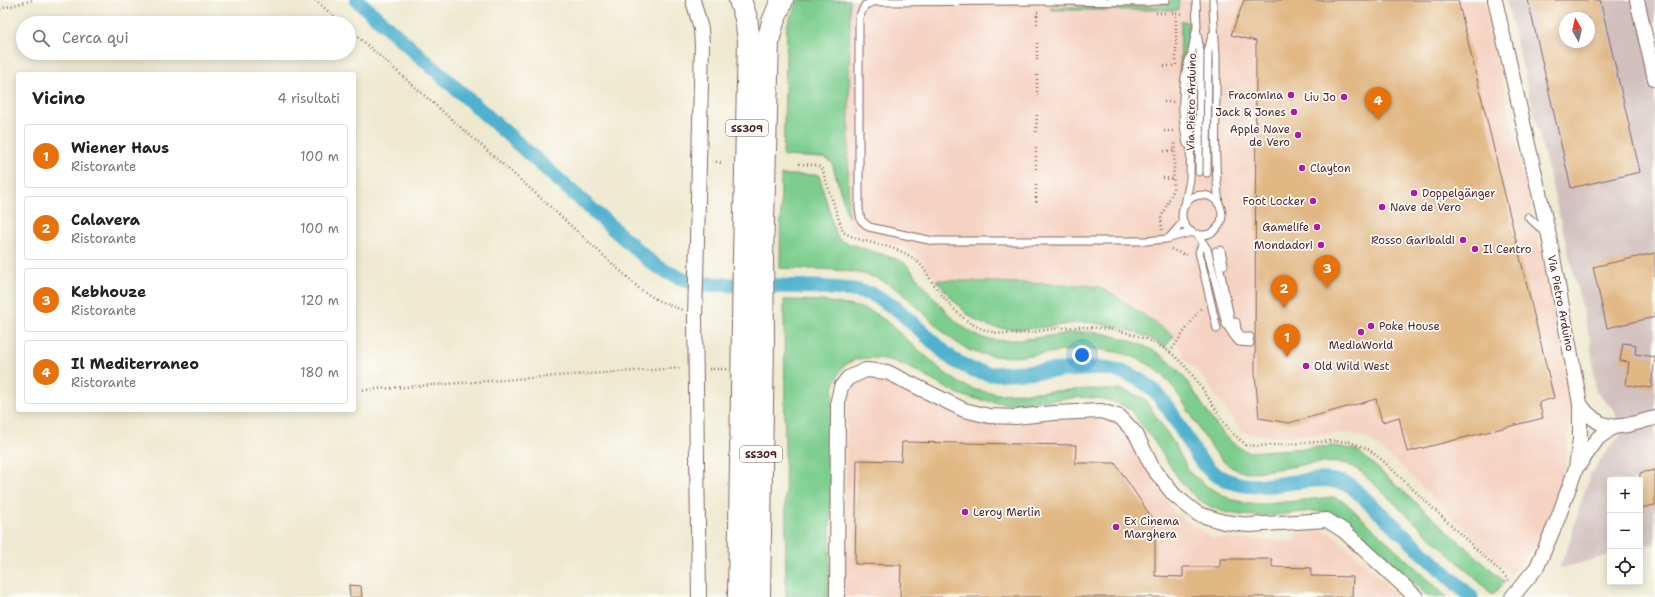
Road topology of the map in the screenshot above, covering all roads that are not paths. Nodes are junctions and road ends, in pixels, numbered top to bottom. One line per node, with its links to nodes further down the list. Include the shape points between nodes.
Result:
1 (693, 0): 28 (street, via 701,29 702,44 695,315)
2 (740, 0): 20 (main road, SS309, via 750,41)
3 (782, 0): 20 (main road, SS309, via 768,41)
4 (1166, 0): 18 (lane, via 874,2 865,5 860,13 859,202 861,220 869,227 933,242 1146,241)
5 (1196, 0): 9 (lane, Via Pietro Arduino)
6 (1213, 0): 10 (lane)
7 (1495, 0): 17 (street, Via Pietro Arduino)
8 (1638, 0): 11 (street)
9 (1197, 27): 10 (lane, via 1204,172 1208,52); 13 (lane, Via Pietro Arduino, via 1192,50 1189,186)
10 (1213, 29): 12 (lane, via 1216,53 1215,166)
11 (1655, 79)
12 (1219, 204): 13 (lane, via 1209,196 1202,195); 16 (lane, via 1223,218 1220,224 1210,234)
13 (1185, 205): 15 (lane)
14 (1528, 218): 17 (lane)
15 (1182, 222): 16 (lane); 18 (lane)
16 (1194, 233): 18 (lane); 19 (lane)
17 (1549, 236): 24 (street, Via Pietro Arduino)
18 (1170, 237)
19 (1203, 243): 22 (lane, via 1199,252); 23 (lane, via 1207,249 1226,324)
20 (753, 257): 21 (main road, SS309)
21 (752, 313): 29 (main road, SS309, via 742,368); 30 (main road, SS309, via 763,339)
22 (1217, 329)
23 (1234, 336): 23 (lane, via 1218,251 1237,330 1242,337 1250,340 1239,342)
24 (1580, 404): 26 (street, via 1588,415 1598,422); 27 (street, Via Pietro Arduino, via 1580,439)
25 (1655, 418): 26 (street)
26 (1613, 427): 27 (street, via 1598,438)
27 (1576, 468): 33 (street, Via Pietro Arduino, via 1537,566)
28 (699, 597)
29 (739, 597)
30 (759, 597)
31 (837, 597): 32 (street, via 838,400 841,387 848,378 866,370 887,372 964,410 989,416 1016,418 1101,410 1120,417 1136,434 1152,467 1174,495 1198,514 1224,522 1249,525 1327,520 1344,531)
32 (1416, 597)
33 (1513, 597)

